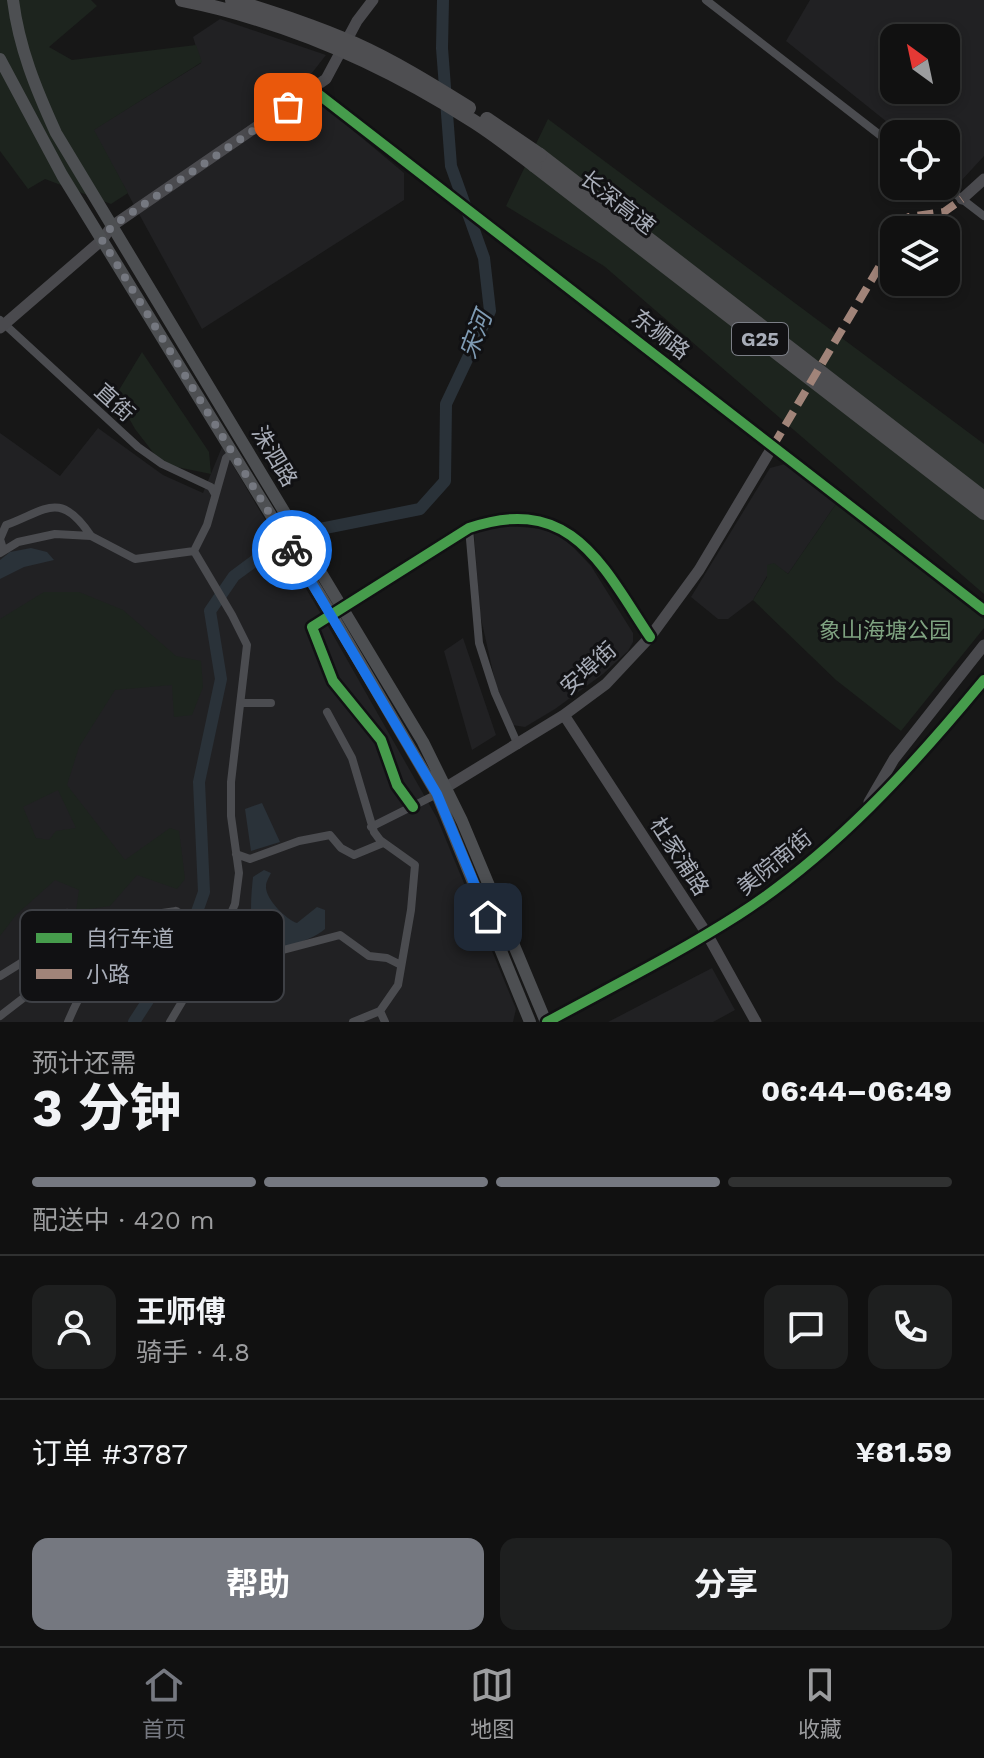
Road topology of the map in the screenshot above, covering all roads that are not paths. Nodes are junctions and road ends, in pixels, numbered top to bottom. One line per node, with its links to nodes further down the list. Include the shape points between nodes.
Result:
1 (13, 0): 13 (main road, 洙泗路, via 30,77 56,133)
2 (182, 0): 9 (highway, 长深高速 / G25, bridge, via 288,28 357,58)
3 (232, 0): 9 (highway, 长深高速 / G25, bridge, via 355,44 414,74)
4 (373, 0): 7 (street, via 326,79)
5 (706, 0): 8 (street)
6 (1, 64): 14 (main road, 洙泗路)
7 (313, 90): 13 (street); 16 (street, 东狮路)
8 (880, 135)
9 (537, 160): 19 (highway, 长深高速 / G25); 20 (highway, 长深高速 / G25)
10 (984, 179): 11 (street)
11 (962, 199): 12 (street)
12 (984, 216)
13 (112, 226): 14 (street); 26 (main road, 洙泗路)
14 (102, 240): 15 (street); 17 (main road, 洙泗路)
15 (1, 324): 18 (street, 直街, via 138,447)
16 (773, 446): 27 (street, 东狮路); 28 (street, 安埠街, via 699,570)
17 (232, 453): 18 (street); 26 (main road, 洙泗路)
18 (215, 494): 25 (street)
19 (984, 498)
20 (984, 513)
21 (3, 521): 23 (street, via 50,507 76,515); 24 (street)
22 (469, 528): 26 (street); 28 (street, via 514,519 565,530 600,563); 35 (street, via 479,643)
23 (91, 536): 24 (street, via 45,535); 25 (street, via 135,559)
24 (2, 551)
25 (194, 551): 31 (street, via 247,645)
26 (337, 610): 36 (main road, 洙泗路); 37 (street, via 312,627 333,681 381,740 397,785)
27 (984, 610)
28 (650, 637): 34 (street, 安埠街, via 606,684)
29 (984, 645): 38 (street, 美院南街, via 894,759)
30 (984, 680): 38 (street, 美院南街, via 921,756)
31 (242, 703): 32 (street); 41 (street, via 231,782)
32 (271, 703)
33 (327, 712): 39 (street, via 352,758)
34 (564, 715): 35 (street, 安埠街); 43 (street, 杜家浦路)
35 (518, 745): 36 (street, 安埠街)
36 (441, 790): 37 (street); 57 (main road, 洙泗路); 58 (main road, 洙泗路, via 500,908)
37 (413, 807): 39 (street)
38 (864, 810): 43 (street, 美院南街, via 789,878)
39 (371, 827): 40 (street)
40 (383, 843): 41 (street, via 354,855 330,835 250,859); 46 (street, via 415,865)
41 (236, 854): 42 (street, via 239,873)
42 (232, 910)
43 (707, 934): 58 (street, 美院南街); 59 (street, 杜家浦路)
44 (284, 950): 46 (street, via 340,935 369,956)
45 (20, 964): 47 (street)
46 (401, 965): 51 (street, via 393,995)
47 (0, 976)
48 (20, 1001): 52 (street)
49 (77, 1002): 53 (street)
50 (182, 1002): 54 (street)
51 (380, 1011): 55 (street); 56 (street)
52 (0, 1016)
53 (68, 1022)
54 (170, 1022)
55 (353, 1022)
56 (385, 1022)
57 (530, 1022)
58 (546, 1022)
59 (756, 1022)

